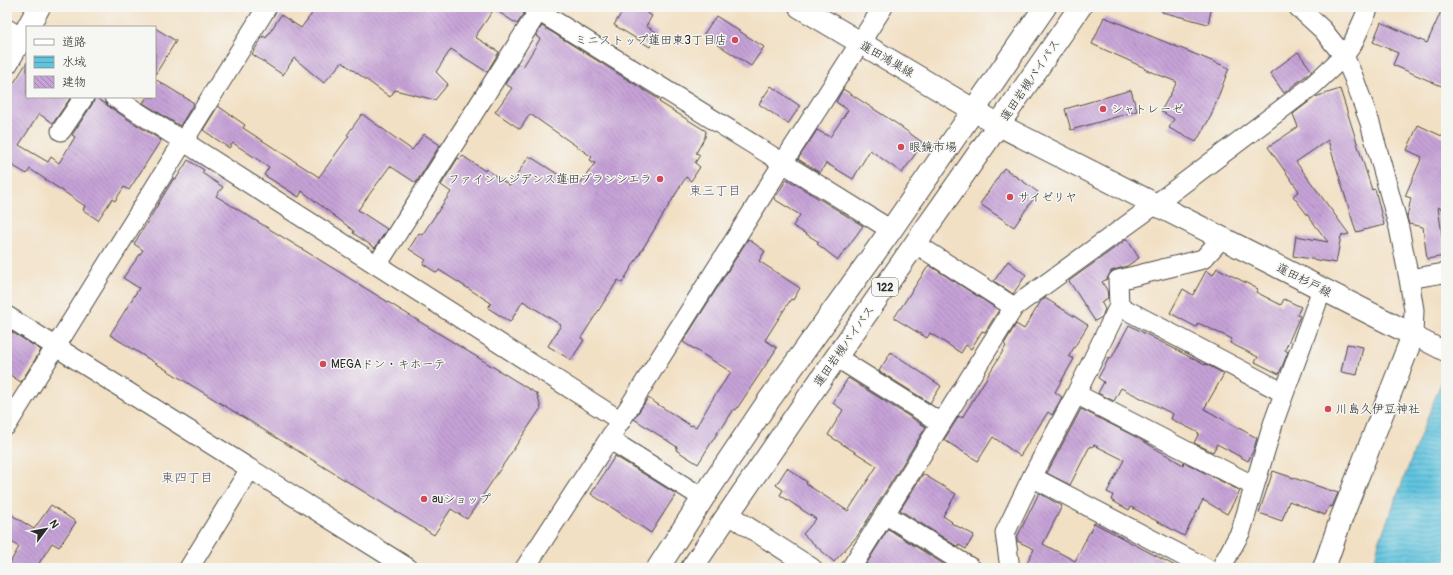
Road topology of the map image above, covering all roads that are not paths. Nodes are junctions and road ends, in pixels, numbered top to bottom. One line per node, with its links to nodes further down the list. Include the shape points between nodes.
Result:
1 (39, 7): 10 (main road)
2 (267, 7): 20 (street)
3 (800, 7): 12 (main road, 蓮田鴻巣線)
4 (883, 7): 12 (street)
5 (1045, 7): 17 (main road, 122)
6 (1080, 7): 18 (main road, 蓮田岩槻バイパス / 122)
7 (1298, 7): 13 (street, via 1323,30)
8 (1369, 7): 13 (street, via 1353,43)
9 (537, 8): 21 (street); 26 (street)
10 (27, 26)
11 (22, 33): 14 (main road)
12 (859, 43): 17 (main road, 蓮田鴻巣線); 21 (street)
13 (1344, 56): 22 (street, via 1312,86); 28 (street, via 1370,123 1399,228)
14 (7, 63)
15 (83, 98): 19 (street)
16 (116, 98): 20 (street)
17 (974, 110): 18 (main road, 蓮田杉戸線); 23 (main road, 122)
18 (999, 125): 22 (main road, 蓮田杉戸線); 25 (main road, 蓮田岩槻バイパス / 122)
19 (61, 131)
20 (183, 141): 26 (street); 34 (street)
21 (783, 163): 23 (street); 39 (street)
22 (1156, 204): 24 (main road, 蓮田杉戸線); 31 (street)
23 (891, 230): 46 (main road, 122)
24 (1222, 238): 29 (main road, 蓮田杉戸線); 30 (street, via 1203,259 1118,280)
25 (916, 244): 31 (street); 36 (main road, 蓮田岩槻バイパス / 122)
26 (377, 265): 39 (street)
27 (1446, 271): 28 (street)
28 (1410, 280): 33 (street, via 1414,310)
29 (1322, 289): 33 (main road, 蓮田杉戸線); 37 (street)
30 (1119, 306): 37 (street); 38 (street)
31 (1014, 307): 40 (street)
32 (7, 316): 34 (street)
33 (1413, 334): 35 (street); 60 (main road)
34 (56, 346): 41 (street); 43 (street)
35 (1440, 348)
36 (836, 357): 40 (street); 47 (main road, 蓮田岩槻バイパス / 122)
37 (1284, 393): 45 (street)
38 (1076, 394): 44 (street); 45 (street)
39 (621, 420): 42 (street)
40 (941, 423): 48 (street)
41 (7, 424)
42 (609, 439): 46 (street); 51 (street)
43 (250, 469): 49 (street); 50 (street)
44 (1032, 477): 57 (street, via 1005,533); 58 (street)
45 (1254, 486): 59 (street, via 1241,531)
46 (703, 498): 52 (main road, 122)
47 (728, 514): 53 (main road, 蓮田岩槻バイパス / 122); 54 (street)
48 (885, 514): 55 (street); 56 (street)
49 (189, 568)
50 (408, 568)
51 (525, 568)
52 (658, 568)
53 (692, 568)
54 (812, 568)
55 (851, 568)
56 (971, 568)
57 (1010, 568)
58 (1206, 568)
59 (1221, 568)
60 (1324, 568)

